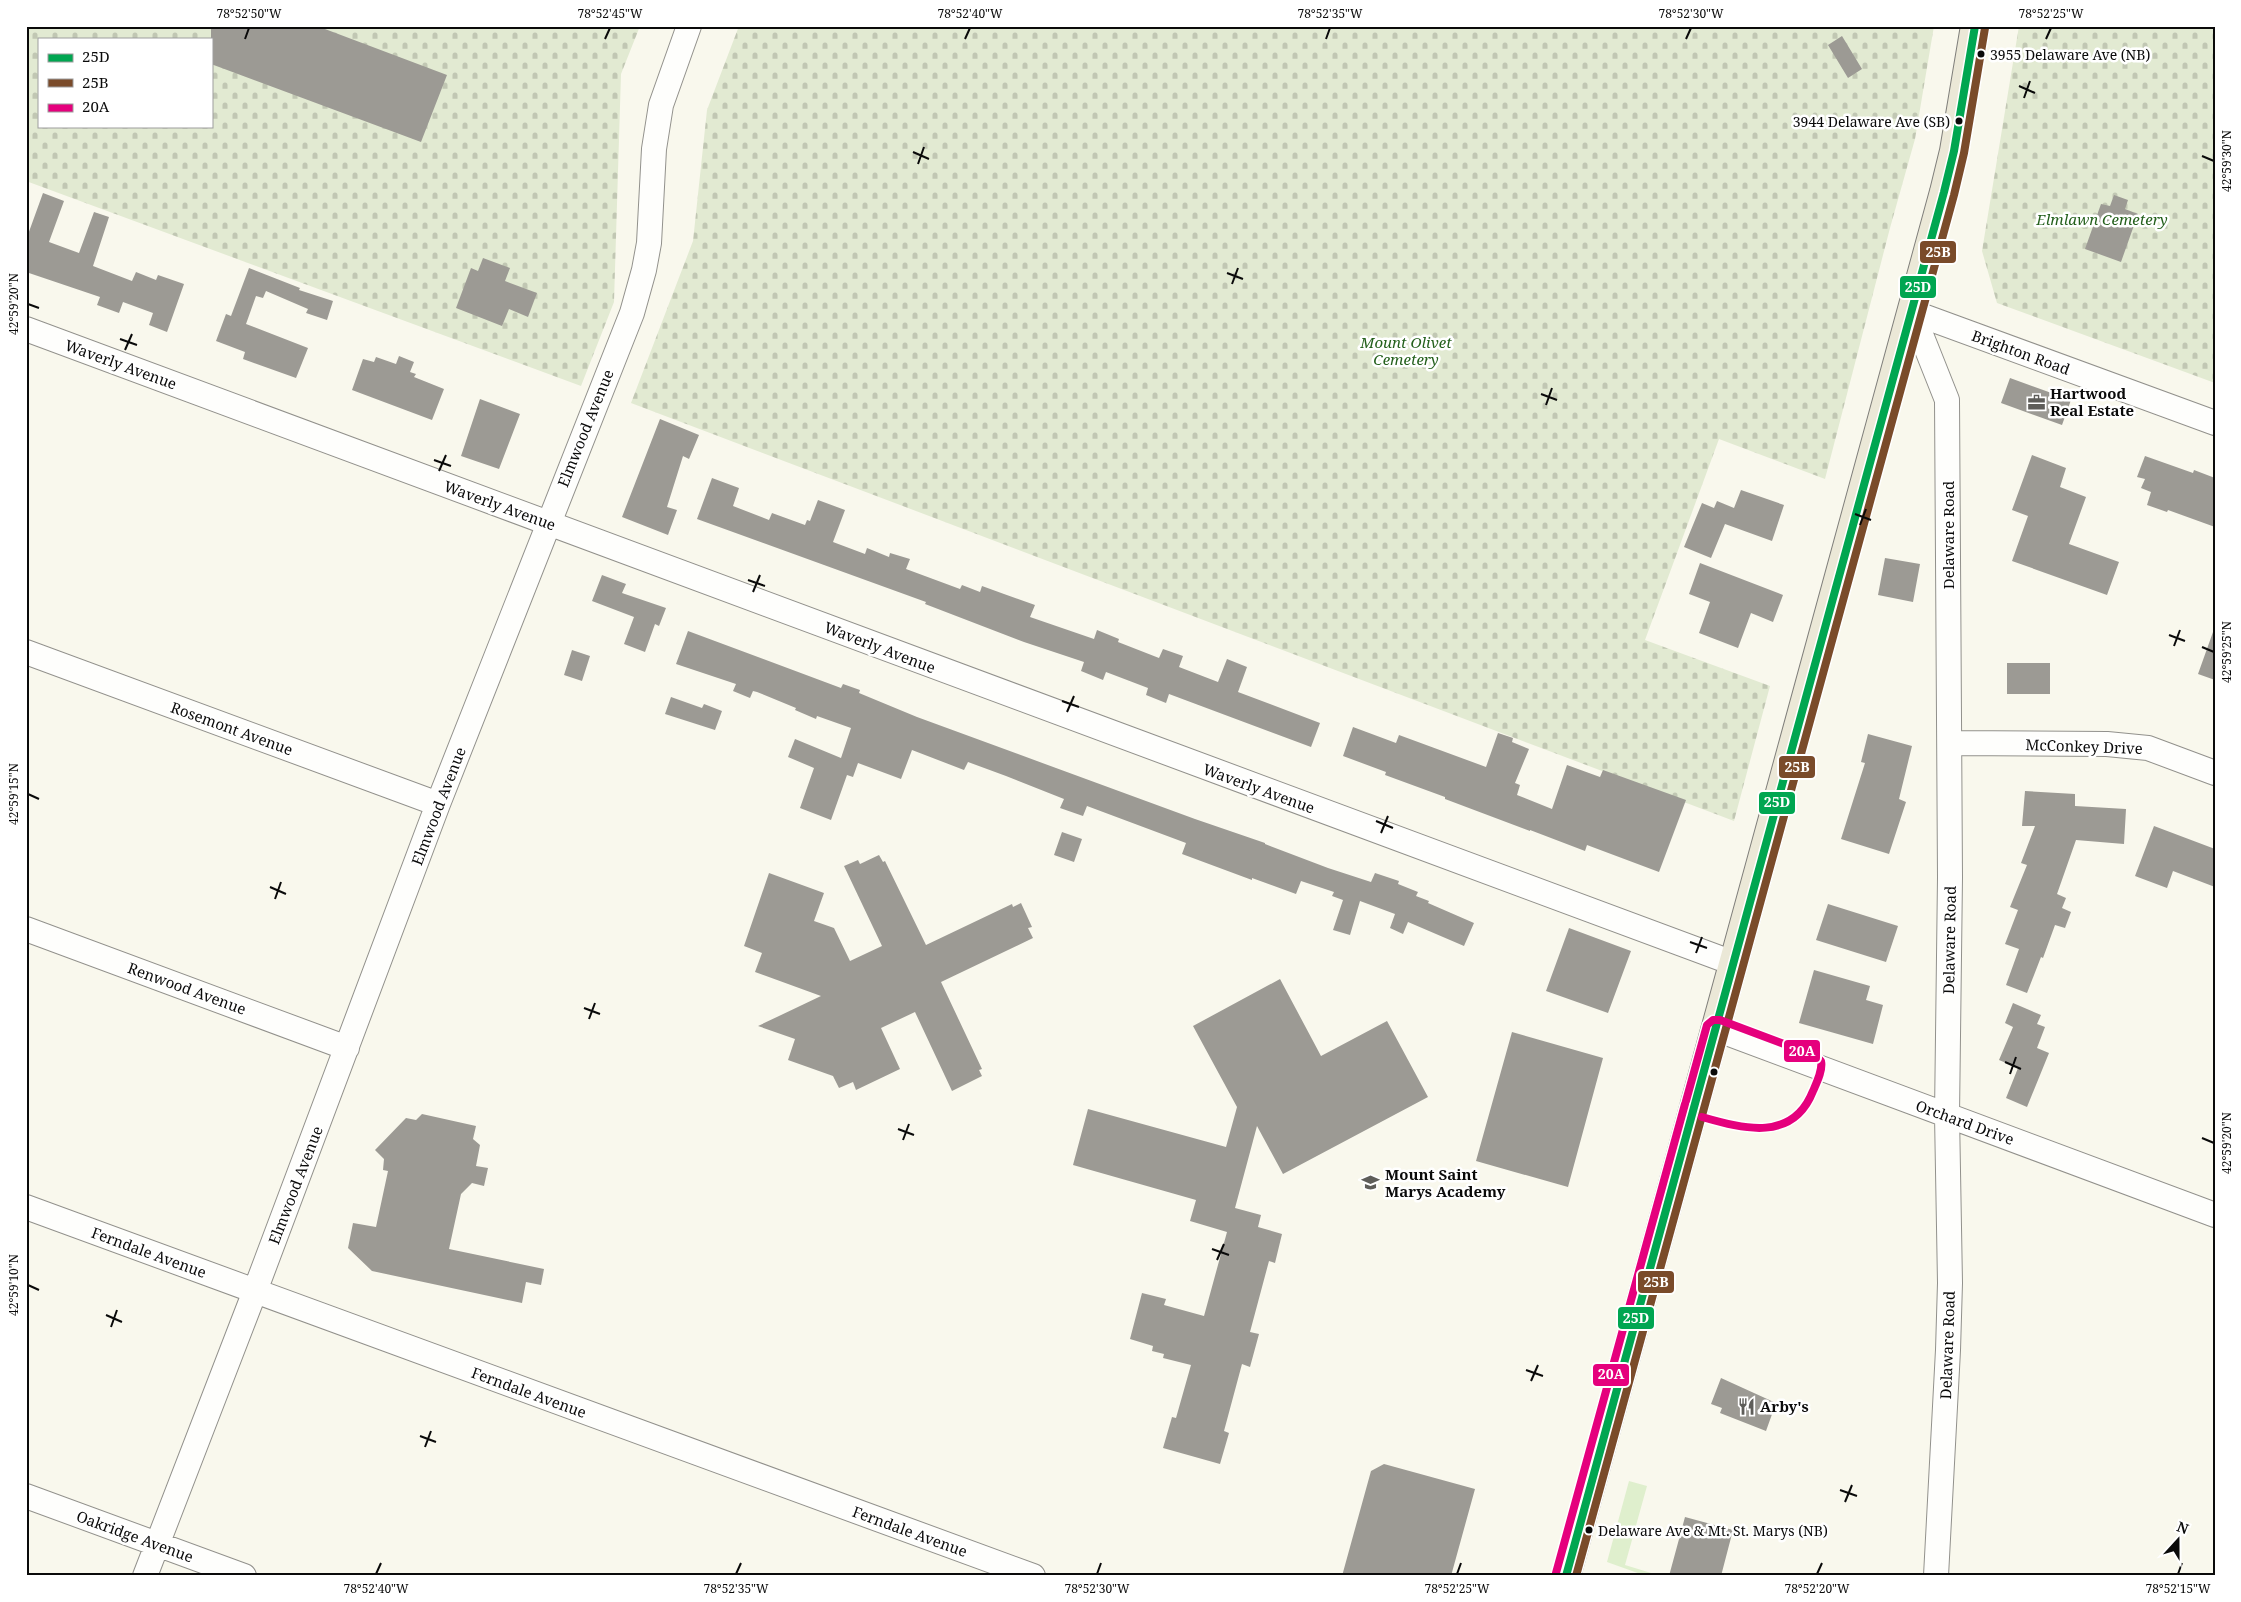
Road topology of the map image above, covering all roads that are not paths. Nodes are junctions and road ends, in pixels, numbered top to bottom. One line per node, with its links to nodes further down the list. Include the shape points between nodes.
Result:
1 (689, 26): 6 (street, Elmwood Avenue, via 661,105 654,149 649,242 639,292)
2 (1975, 26): 3 (main road, via 1954,151)
3 (1912, 312): 5 (street, Brighton Road); 8 (street, Delaware Road, via 1947,400); 12 (main road)
4 (26, 329): 6 (street, Waverly Avenue)
5 (2215, 423)
6 (548, 522): 10 (street, Elmwood Avenue); 12 (street, Waverly Avenue)
7 (26, 652): 10 (street, Rosemont Avenue)
8 (1950, 743): 9 (street, McConkey Drive, via 2107,744 2148,748); 15 (street, Delaware Road)
9 (2215, 773)
10 (438, 804): 14 (street, Elmwood Avenue)
11 (26, 929): 14 (street, Renwood Avenue)
12 (1734, 963): 13 (main road)
13 (1716, 1029): 15 (street, Orchard Drive); 24 (main road)
14 (347, 1048): 18 (street, Elmwood Avenue)
15 (1947, 1116): 17 (street, Orchard Drive); 25 (street, Delaware Road, via 1949,1312)
16 (26, 1207): 18 (street, Ferndale Avenue)
17 (2215, 1215)
18 (255, 1291): 20 (street, Elmwood Avenue); 23 (street, Ferndale Avenue)
19 (26, 1496): 20 (street, Oakridge Avenue)
20 (157, 1544): 21 (street, Elmwood Avenue); 22 (street, Oakridge Avenue)
21 (145, 1576)
22 (244, 1576)
23 (1033, 1576)
24 (1566, 1576)
25 (1936, 1576)

